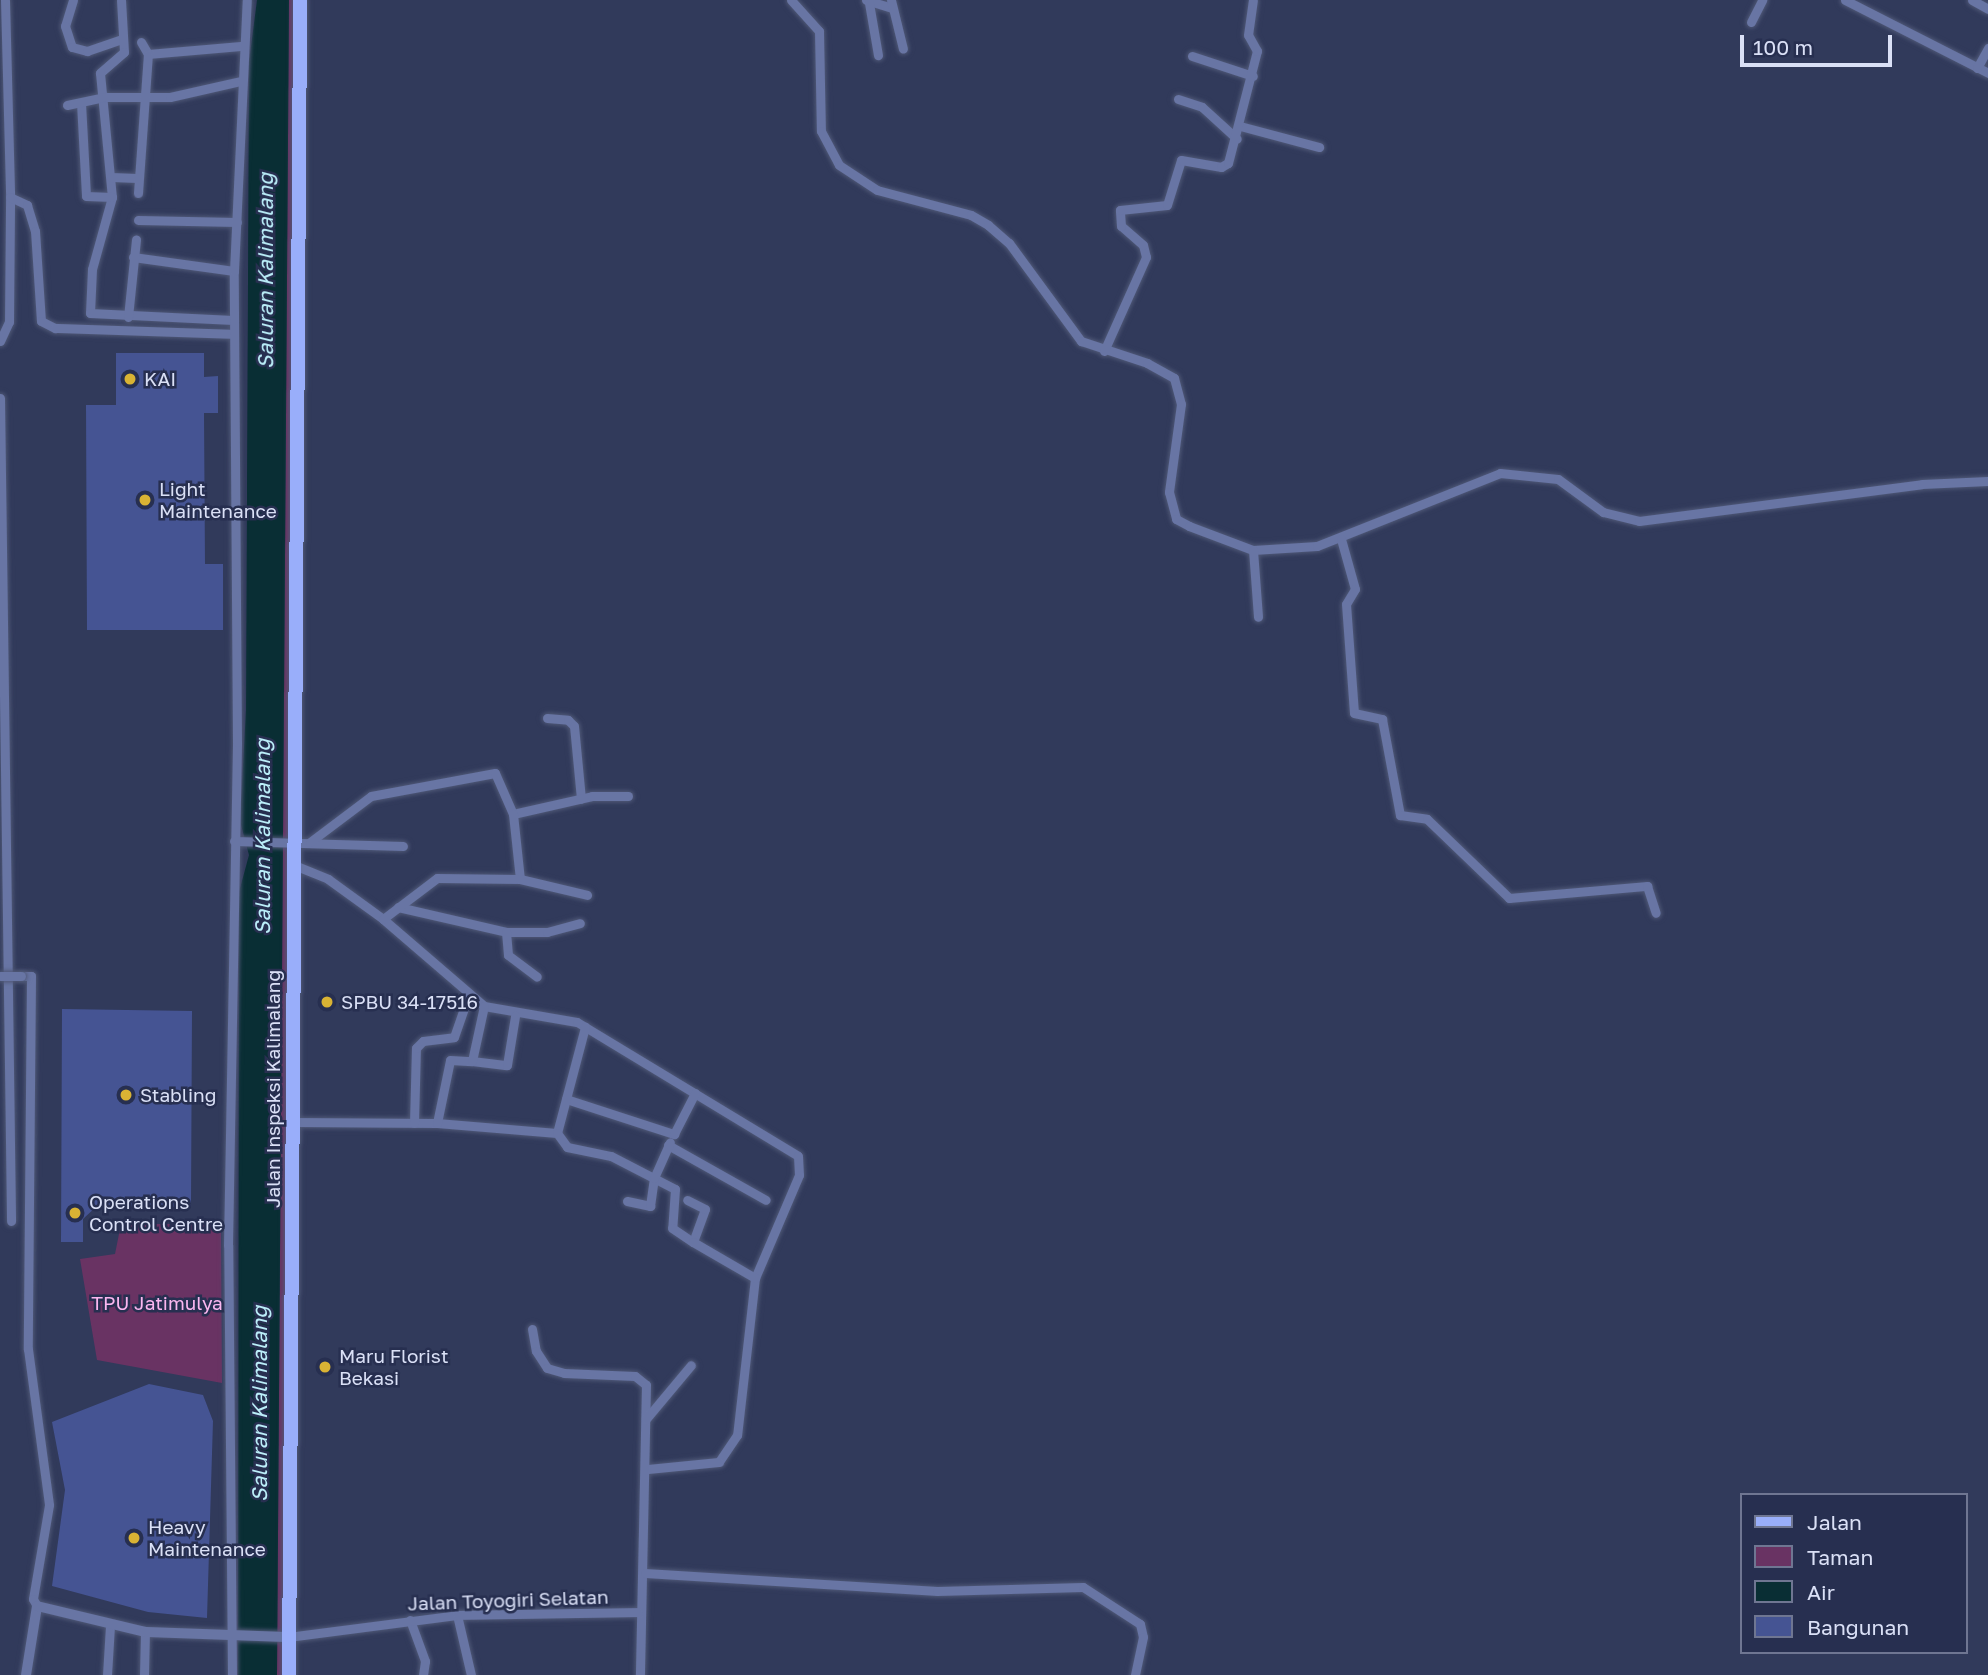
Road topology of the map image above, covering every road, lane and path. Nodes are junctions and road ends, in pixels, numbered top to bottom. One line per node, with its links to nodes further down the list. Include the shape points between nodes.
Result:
1 (5, 0): 38 (street)
2 (73, 0): 15 (street, via 65,26 69,44 83,52)
3 (121, 0): 15 (street)
4 (247, 0): 17 (street)
5 (300, 0): 59 (main road, Jalan Inspeksi Kalimalang)
6 (791, 0): 49 (street, via 819,31 821,131 839,165 870,187 971,215 988,225 1009,243 1081,341)
7 (1253, 0): 25 (street, via 1248,35 1257,51)
8 (1762, 0): 14 (street)
9 (1845, 0): 23 (street)
10 (1972, 0): 13 (street)
11 (867, 1): 12 (street); 21 (street)
12 (891, 4): 19 (street)
13 (1988, 9)
14 (1751, 22)
15 (122, 40): 27 (street, via 124,52 102,70)
16 (141, 42): 20 (street)
17 (241, 46): 20 (street); 26 (street)
18 (1988, 48): 23 (street)
19 (903, 49)
20 (148, 54): 29 (street)
21 (878, 55)
22 (1192, 56): 25 (street)
23 (1977, 68): 24 (street)
24 (1988, 73)
25 (1253, 76): 32 (street)
26 (241, 80): 29 (street); 41 (street)
27 (106, 97): 29 (street); 30 (street); 35 (street)
28 (1178, 99): 33 (street, via 1202,107 1227,136)
29 (147, 100): 36 (street)
30 (81, 103): 31 (street); 39 (street, via 86,196)
31 (67, 105)
32 (1240, 126): 33 (street); 34 (street)
33 (1237, 139): 49 (street, via 1223,166 1181,160 1167,205 1120,210 1121,226 1143,245 1146,257)
34 (1319, 147)
35 (111, 177): 36 (street); 39 (street)
36 (137, 178): 37 (street)
37 (138, 193)
38 (10, 197): 47 (street, via 27,205 35,231 41,321 55,328); 48 (street, via 9,322)
39 (112, 197): 45 (street, via 92,269 90,313)
40 (138, 220): 41 (street)
41 (237, 222): 44 (street)
42 (136, 239): 43 (street)
43 (133, 257): 44 (street); 45 (street)
44 (234, 271): 46 (street)
45 (128, 317): 46 (street)
46 (233, 320): 47 (street)
47 (233, 334): 60 (street)
48 (0, 341)
49 (1104, 352): 53 (street, via 1147,363 1179,388 1180,418 1169,485 1176,519)
50 (0, 398): 90 (street)
51 (1988, 481): 52 (street, via 1922,484 1639,521 1603,512 1558,479 1500,472 1462,484)
52 (1341, 540): 53 (street, via 1305,548); 67 (street, via 1355,589 1346,604 1354,713 1382,719 1400,815 1427,819 1509,898 1647,887)
53 (1253, 550): 54 (street)
54 (1258, 617)
55 (547, 718): 57 (street, via 568,720 574,726)
56 (628, 796): 57 (street)
57 (581, 799): 58 (street)
58 (513, 814): 61 (street, via 500,778 491,773 371,796 333,820); 64 (street)
59 (290, 841): 60 (street); 61 (street); 63 (main road, Jalan Inspeksi Kalimalang)
60 (238, 842): 104 (street)
61 (310, 842): 62 (street)
62 (403, 846)
63 (294, 865): 68 (street, via 328,879); 80 (main road, Jalan Inspeksi Kalimalang)
64 (520, 879): 65 (street); 66 (street, via 438,878)
65 (587, 895)
66 (398, 907): 68 (street); 70 (street)
67 (1656, 913)
68 (383, 919): 73 (street)
69 (580, 923): 70 (street, via 547,932)
70 (506, 932): 72 (street, via 508,956)
71 (0, 976): 98 (street, bridge, via 31,976 28,1349 49,1505)
72 (537, 977)
73 (469, 994): 74 (street); 81 (street, via 454,1037 423,1041 416,1048)
74 (484, 1006): 75 (street); 77 (street)
75 (515, 1016): 76 (street, via 548,1017); 77 (street, via 507,1065)
76 (585, 1027): 78 (street); 79 (street)
77 (472, 1061): 82 (street, via 451,1058)
78 (695, 1093): 84 (street); 92 (street, via 789,1149 802,1163)
79 (566, 1099): 83 (street); 84 (street)
80 (292, 1122): 81 (street); 105 (main road, Jalan Inspeksi Kalimalang)
81 (414, 1123): 82 (street)
82 (437, 1123): 83 (street)
83 (557, 1133): 86 (street, via 566,1147 611,1157)
84 (674, 1134): 85 (street)
85 (668, 1145): 86 (street); 88 (street)
86 (654, 1178): 89 (street, via 650,1206); 91 (street, via 677,1190 672,1228)
87 (687, 1200): 91 (street, via 705,1209)
88 (766, 1200)
89 (627, 1201)
90 (11, 1221)
91 (693, 1242): 92 (street)
92 (755, 1278): 96 (street, via 738,1431 724,1459)
93 (532, 1329): 95 (street, via 536,1351 547,1368 642,1378)
94 (691, 1365): 95 (street)
95 (646, 1419): 96 (street)
96 (647, 1469): 97 (street)
97 (645, 1573): 99 (street); 114 (street, via 937,1591 1083,1587 1140,1624 1143,1637)
98 (37, 1606): 102 (street, Jalan Toyogiri Selatan); 106 (street)
99 (639, 1612): 100 (street, Jalan Toyogiri Selatan); 113 (street)
100 (457, 1615): 101 (street, Jalan Toyogiri Selatan); 112 (street)
101 (410, 1620): 105 (street, Jalan Toyogiri Selatan); 111 (street, via 425,1661)
102 (110, 1626): 103 (street, Jalan Toyogiri Selatan); 107 (street)
103 (145, 1632): 104 (street, Jalan Toyogiri Selatan); 108 (street)
104 (230, 1636): 105 (street, Jalan Toyogiri Selatan); 109 (street)
105 (286, 1637): 110 (main road, Jalan Inspeksi Kalimalang)
106 (26, 1675)
107 (107, 1675)
108 (144, 1675)
109 (232, 1675)
110 (289, 1675)
111 (423, 1675)
112 (471, 1675)
113 (640, 1675)
114 (1135, 1675)

